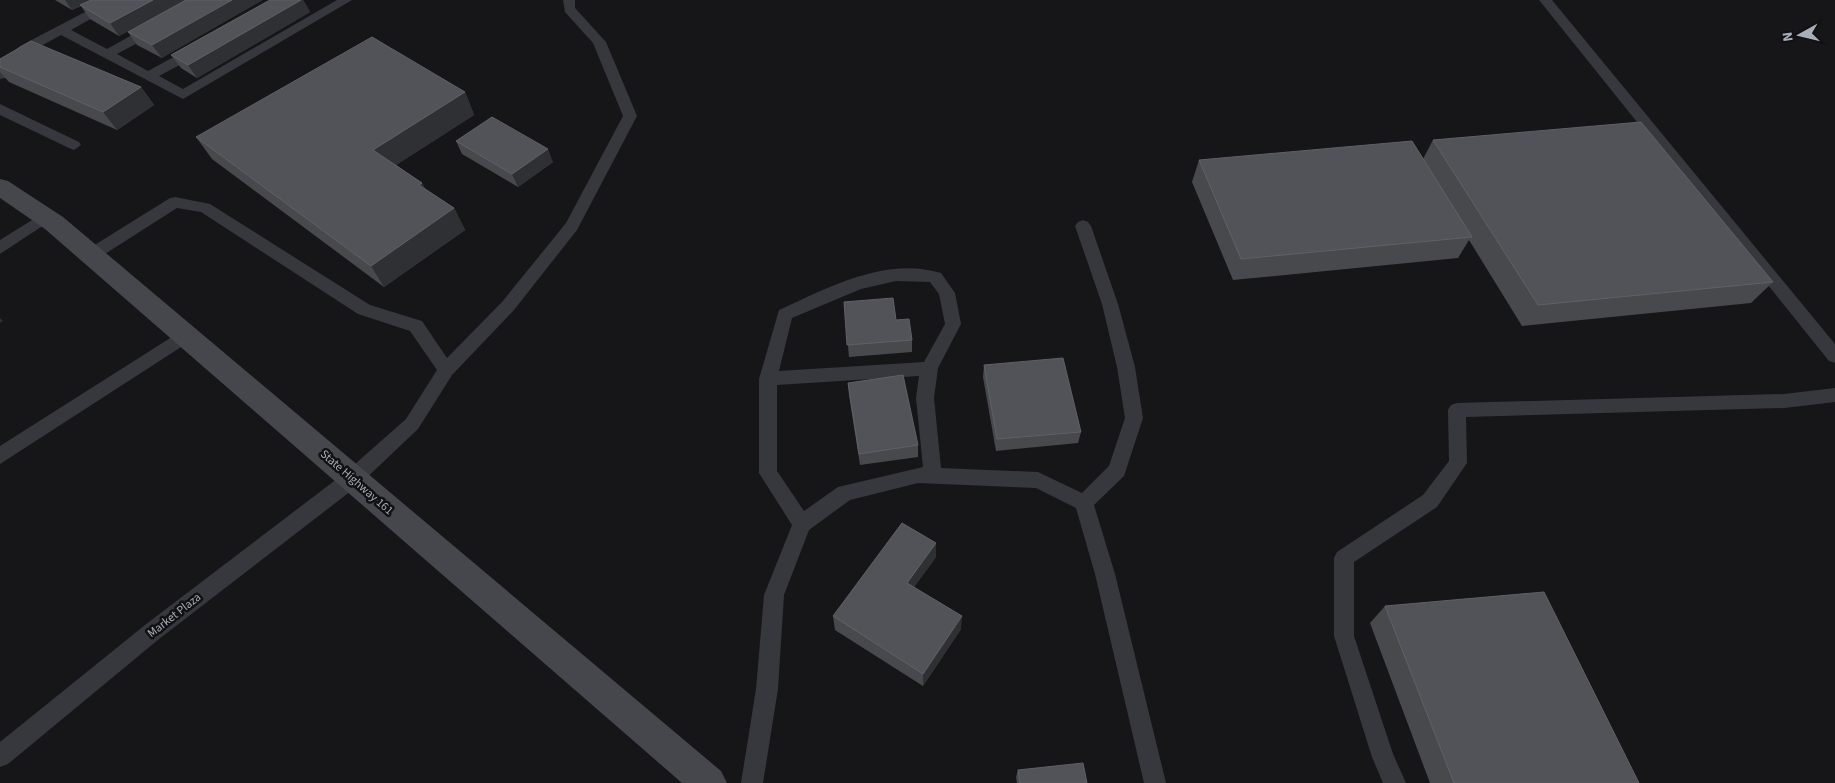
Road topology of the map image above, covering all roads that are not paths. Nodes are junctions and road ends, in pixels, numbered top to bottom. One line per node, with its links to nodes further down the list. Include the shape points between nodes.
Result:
1 (118, 0): 8 (lane)
2 (318, 0): 6 (lane)
3 (346, 0): 6 (lane)
4 (569, 0): 23 (lane, Market Plaza, via 568,9 599,42 630,116 572,226 508,306)
5 (1545, 0): 21 (lane)
6 (334, 7): 12 (lane, via 183,95)
7 (164, 23): 10 (lane)
8 (61, 30): 10 (lane); 11 (lane, via 25,49)
9 (208, 43): 12 (lane)
10 (108, 54): 12 (lane)
11 (0, 75)
12 (149, 76)
13 (0, 109): 14 (lane)
14 (74, 145)
15 (0, 187): 16 (main road, State Highway 161)
16 (45, 217): 18 (lane); 19 (main road, State Highway 161)
17 (1083, 226): 29 (lane, via 1110,304 1126,367 1134,418 1117,470)
18 (0, 248)
19 (91, 254): 20 (main road, State Highway 161); 23 (lane, via 175,202 206,208 364,310 416,326)
20 (186, 335): 26 (lane); 28 (main road, State Highway 161)
21 (1835, 356)
22 (929, 368): 24 (lane); 24 (lane, via 953,324 947,293 935,277 917,273 860,281 785,314); 27 (lane, via 925,398)
23 (446, 370): 28 (lane, Market Plaza, via 412,424)
24 (768, 379): 30 (lane, via 768,473)
25 (1835, 395): 35 (lane, via 1784,401 1457,410 1458,464 1430,501 1344,558 1344,636)
26 (0, 456)
27 (933, 476): 29 (lane, via 1038,480); 30 (lane, via 918,475 844,494)
28 (353, 478): 31 (lane, Market Plaza, via 152,632); 32 (main road, State Highway 161)
29 (1084, 503): 34 (lane, via 1105,574)
30 (802, 524): 33 (lane, via 774,595 767,689)
31 (0, 756)
32 (709, 783)
33 (752, 783)
34 (1155, 783)
35 (1394, 783)

